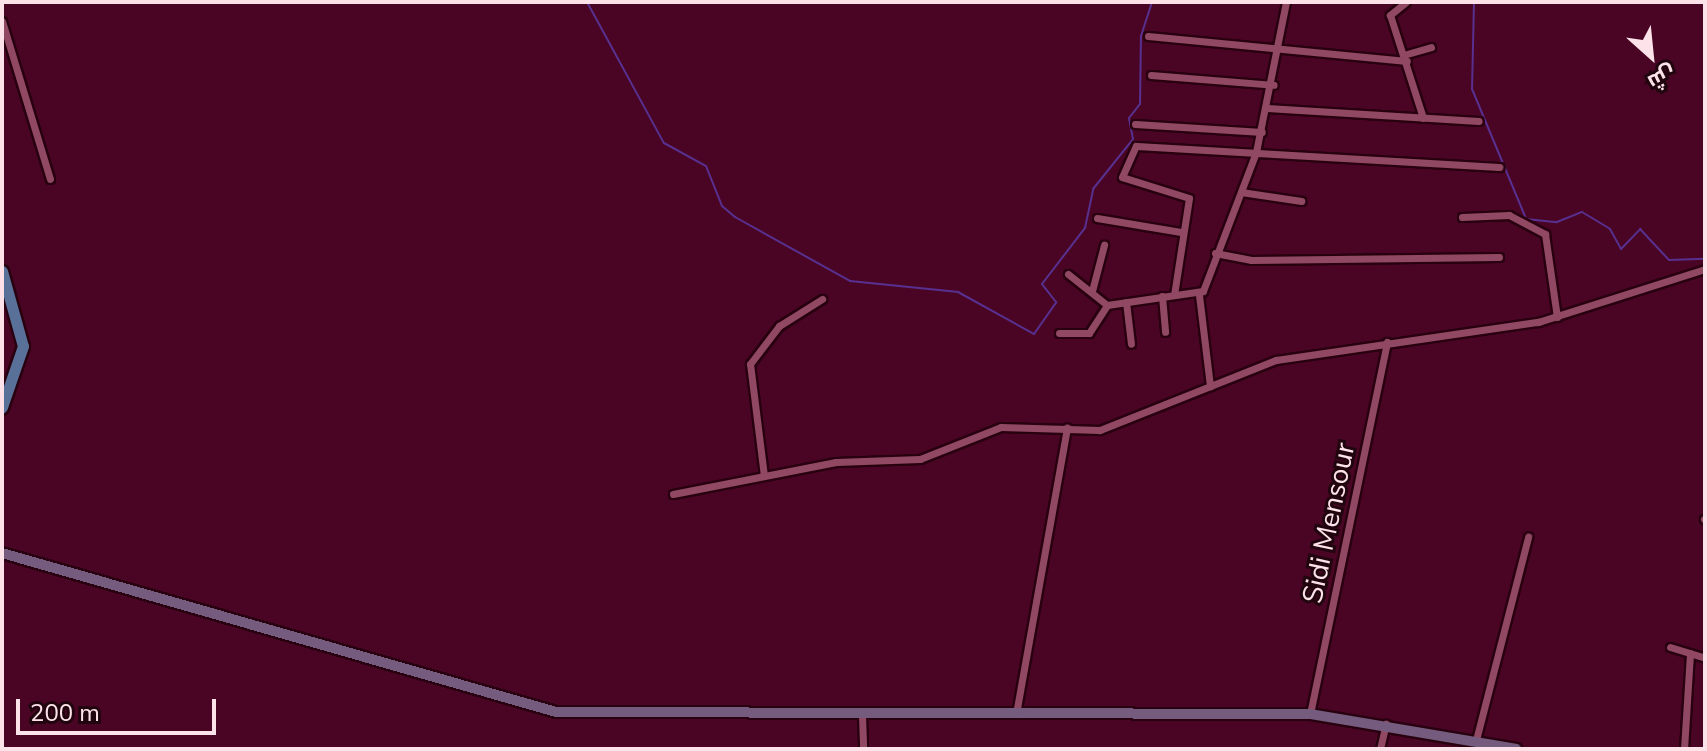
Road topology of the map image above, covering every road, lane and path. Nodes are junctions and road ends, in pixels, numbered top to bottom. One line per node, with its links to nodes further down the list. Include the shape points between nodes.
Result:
1 (1286, 2): 6 (street)
2 (1406, 2): 7 (street, via 1390,15)
3 (2, 21): 17 (street)
4 (1148, 36): 6 (street)
5 (1431, 47): 7 (street)
6 (1281, 49): 7 (street); 9 (street)
7 (1407, 57): 11 (street)
8 (1151, 75): 9 (street)
9 (1274, 85): 10 (street)
10 (1267, 108): 11 (street); 14 (street)
11 (1423, 118): 12 (street)
12 (1479, 121)
13 (1135, 124): 14 (street)
14 (1262, 132): 15 (street)
15 (1256, 152): 16 (street); 18 (street); 22 (street, via 1141,145 1130,152 1122,177 1189,198)
16 (1499, 167)
17 (50, 179)
18 (1241, 192): 19 (street); 24 (street)
19 (1301, 201)
20 (1462, 217): 36 (street, via 1509,215 1545,234)
21 (1097, 218): 22 (street)
22 (1181, 232): 30 (street)
23 (1104, 245): 29 (street)
24 (1215, 253): 25 (street, via 1251,260); 31 (street)
25 (1499, 257)
26 (1705, 269): 36 (street)
27 (2, 271): 42 (main road, via 23,346)
28 (1068, 274): 29 (street)
29 (1092, 291): 35 (street)
30 (1174, 295): 31 (street); 32 (street)
31 (1199, 295): 41 (street)
32 (1162, 296): 34 (street); 37 (street)
33 (822, 299): 44 (street, via 779,326 750,364)
34 (1126, 302): 35 (street); 40 (street)
35 (1107, 305): 38 (street, via 1089,333)
36 (1557, 317): 39 (street)
37 (1165, 332)
38 (1059, 333)
39 (1387, 342): 41 (street, via 1276,360); 52 (street, Sidi Mensour)
40 (1131, 344)
41 (1210, 386): 43 (street, via 1100,430)
42 (2, 407)
43 (1067, 428): 44 (street, via 1001,427 920,459 836,462); 51 (street)
44 (764, 476): 45 (street)
45 (673, 494)
46 (1528, 537): 56 (street)
47 (2, 553): 53 (main road, via 556,712)
48 (1670, 647): 49 (street)
49 (1690, 653): 50 (street); 61 (street)
50 (1705, 658)
51 (1016, 714): 52 (main road); 53 (main road)
52 (1310, 714): 54 (main road)
53 (862, 715): 57 (street)
54 (1387, 723): 55 (main road); 58 (street)
55 (1445, 733): 56 (main road); 59 (street)
56 (1476, 740): 60 (main road)
57 (863, 749)
58 (1380, 749)
59 (1441, 749)
60 (1516, 749)
61 (1684, 749)

